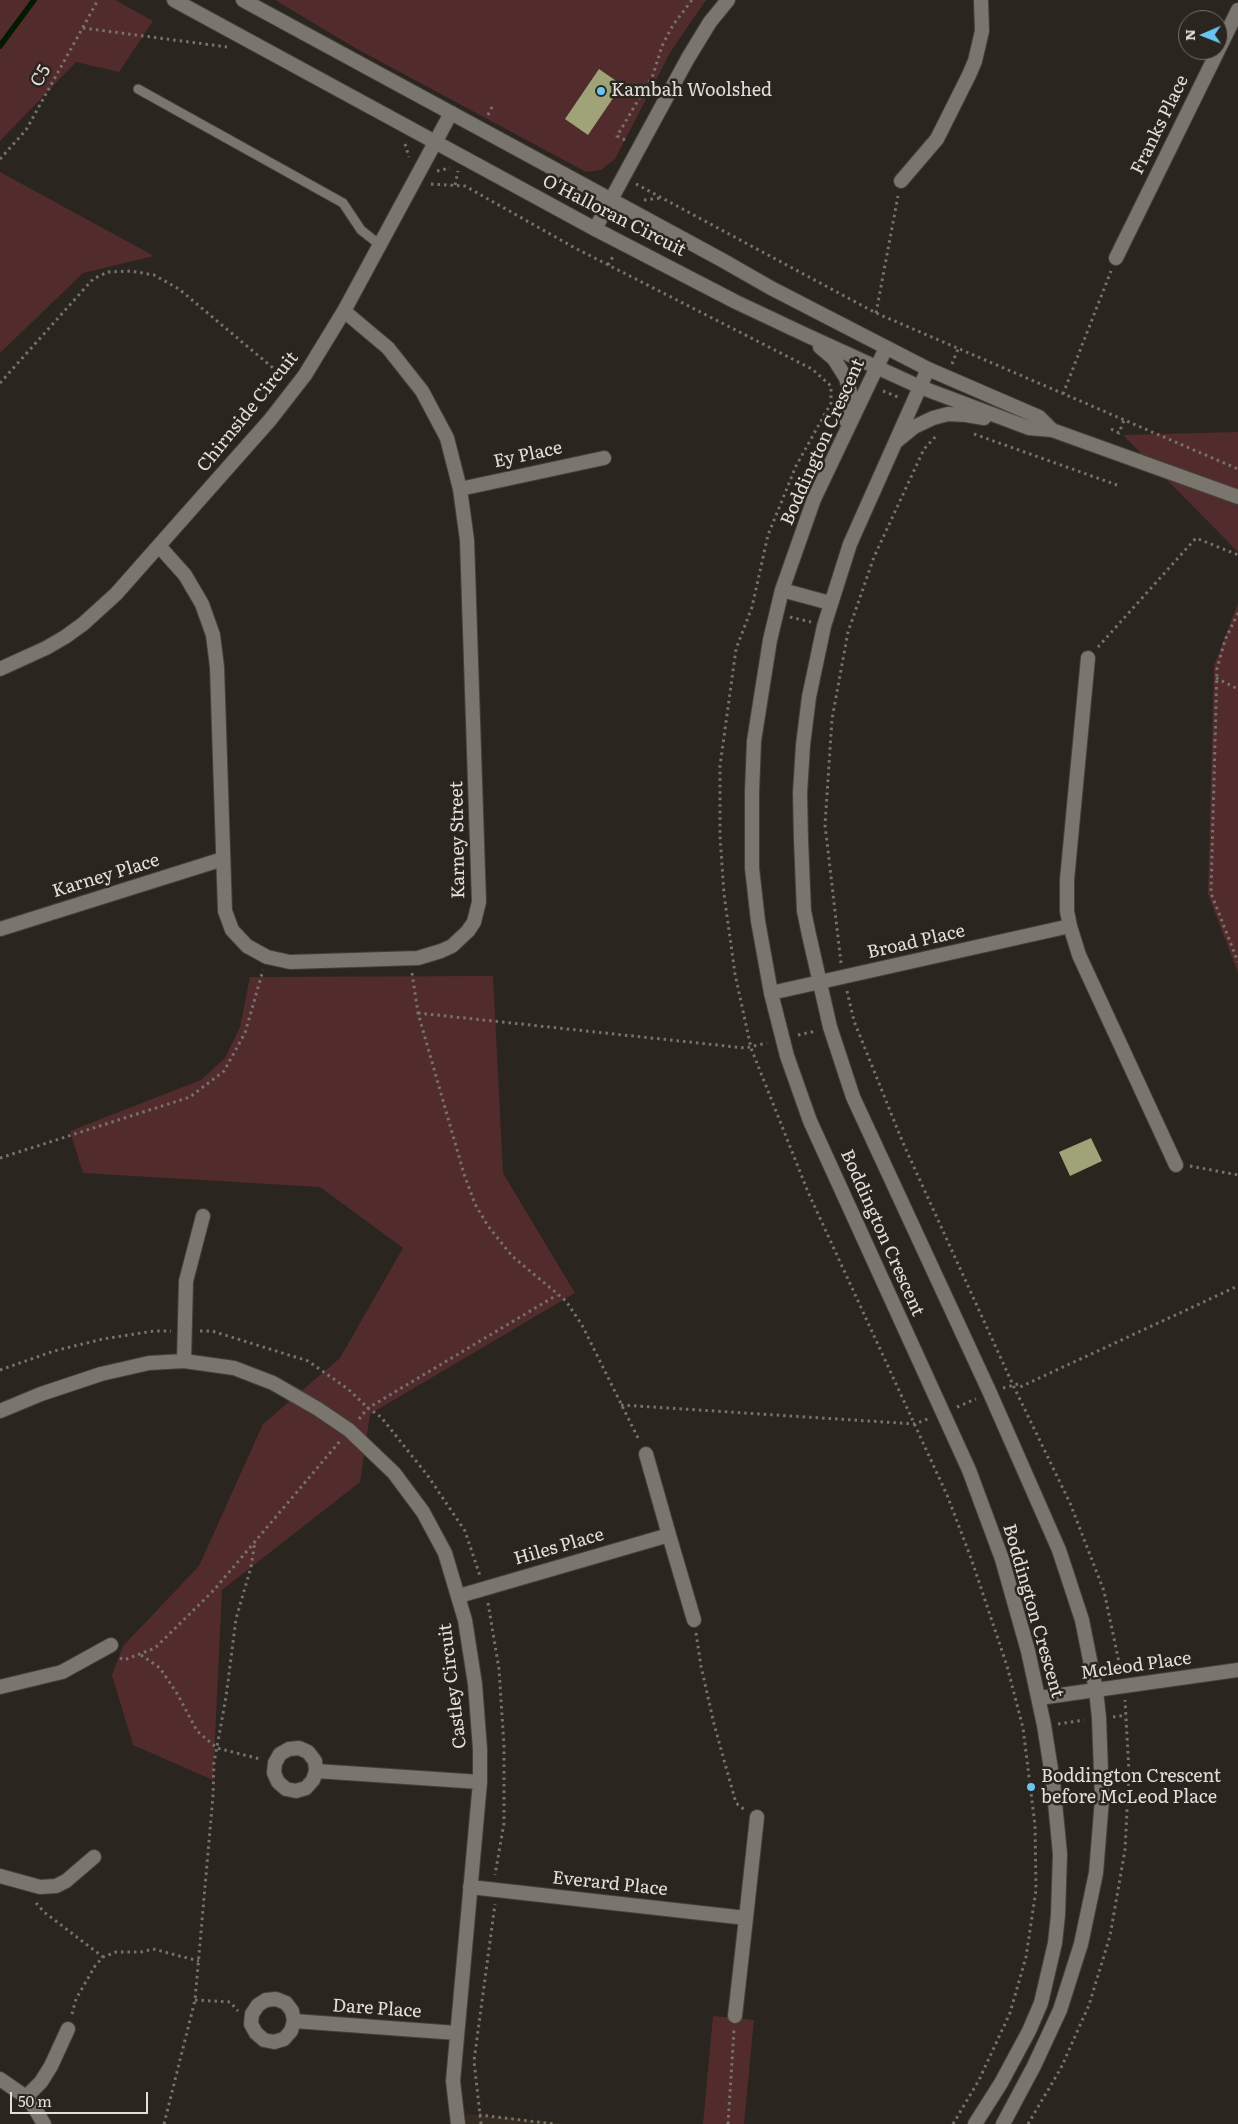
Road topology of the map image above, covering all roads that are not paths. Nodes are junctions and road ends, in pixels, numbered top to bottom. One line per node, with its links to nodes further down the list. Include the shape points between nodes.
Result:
1 (174, 0): 8 (street, O'Halloran Circuit)
2 (243, 0): 7 (street, O'Halloran Circuit)
3 (728, 0): 10 (street, via 696,44)
4 (981, 0): 9 (street, via 982,31 972,68 937,139)
5 (1238, 10): 13 (street, Franks Place)
6 (138, 88): 12 (lane, via 343,203 361,230)
7 (451, 113): 8 (street, Chirnside Circuit); 10 (street, O'Halloran Circuit)
8 (435, 143): 11 (street, O'Halloran Circuit); 12 (street, Chirnside Circuit)
9 (901, 180)
10 (611, 200): 11 (street); 16 (street, O'Halloran Circuit)
11 (595, 229): 15 (street, O'Halloran Circuit)
12 (380, 244): 14 (street, Chirnside Circuit)
13 (1116, 258)
14 (344, 311): 25 (street, Karney Street, via 388,348 422,391 447,438); 27 (street, Chirnside Circuit, via 296,387)
15 (806, 335): 17 (street, O'Halloran Circuit); 23 (street, via 834,359 846,378 850,392)
16 (886, 348): 17 (street, Boddington Crescent); 18 (street, O'Halloran Circuit)
17 (876, 368): 19 (street, O'Halloran Circuit); 23 (street, Boddington Crescent)
18 (928, 369): 19 (street, Boddington Crescent); 21 (street, O'Halloran Circuit, via 1039,417)
19 (920, 387): 20 (street, O'Halloran Circuit); 22 (street, Boddington Crescent)
20 (1029, 428): 21 (street, O'Halloran Circuit); 22 (street, via 948,414 914,427)
21 (1052, 430): 26 (street, O'Halloran Circuit)
22 (897, 441): 29 (street, Boddington Crescent, via 850,544)
23 (834, 457): 28 (street, Boddington Crescent, via 814,500)
24 (604, 458): 25 (street, Ey Place)
25 (460, 489): 32 (street, Karney Street, via 466,540 479,902 474,922 452,946 418,958 290,962 267,957 247,946 228,921)
26 (1238, 497)
27 (159, 546): 31 (street, Chirnside Circuit, via 116,594 83,624 46,648); 32 (street, Karney Street, via 185,575 202,604 213,635)
28 (782, 590): 29 (street); 36 (street, Boddington Crescent, via 761,691 754,741 752,792 752,868)
29 (830, 603): 35 (street, Boddington Crescent, via 808,697 800,793 804,911)
30 (1088, 658): 33 (street, via 1067,880)
31 (0, 669)
32 (224, 859): 34 (street, Karney Place)
33 (1070, 926): 35 (street, Broad Place); 37 (street, via 1079,955)
34 (0, 929)
35 (819, 982): 36 (street, Broad Place); 48 (street, Boddington Crescent, via 830,1027 854,1097 1059,1550 1082,1620)
36 (771, 993): 49 (street, Boddington Crescent, via 810,1121 969,1470 1002,1559)
37 (1176, 1165)
38 (203, 1216): 39 (street, via 186,1281)
39 (184, 1361): 40 (street, Castley Circuit, via 149,1363 101,1374 40,1394); 43 (street, Castley Circuit, via 234,1368 273,1384 318,1408 349,1430 394,1473 423,1512 445,1553)
40 (0, 1412)
41 (646, 1454): 42 (street)
42 (669, 1535): 43 (street, Hiles Place); 44 (street)
43 (459, 1596): 51 (street, Castley Circuit, via 476,1684)
44 (694, 1620)
45 (111, 1645): 47 (street, via 62,1672)
46 (1238, 1670): 48 (street, Mcleod Place)
47 (0, 1687)
48 (1096, 1690): 49 (street, Mcleod Place); 66 (street, Boddington Crescent, via 1100,1718 1102,1808 1096,1873 1081,1944 1060,2010)
49 (1039, 1698): 65 (street, Boddington Crescent, via 1053,1782 1060,1854 1055,1943 1041,2003 1029,2031)
50 (316, 1771): 50 (street, via 306,1788 296,1790 286,1789 274,1773 280,1754 299,1748 311,1756); 51 (street)
51 (480, 1782): 55 (street, Castley Circuit)
52 (757, 1817): 56 (street)
53 (94, 1858): 54 (street, via 56,1886 34,1885)
54 (0, 1876)
55 (470, 1887): 56 (street, Everard Place); 60 (street, Castley Circuit)
56 (746, 1918): 57 (street)
57 (735, 2016)
58 (294, 2022): 58 (street, via 284,2039 274,2042 264,2040 256,2033 252,2014 258,2005 276,1999 286,2003); 60 (street, Dare Place)
59 (68, 2029): 62 (street, via 51,2066)
60 (457, 2033): 64 (street, Castley Circuit, via 453,2081)
61 (0, 2079): 62 (street)
62 (26, 2097): 63 (street)
63 (44, 2124)
64 (458, 2124)
65 (975, 2124)
66 (1002, 2124)

